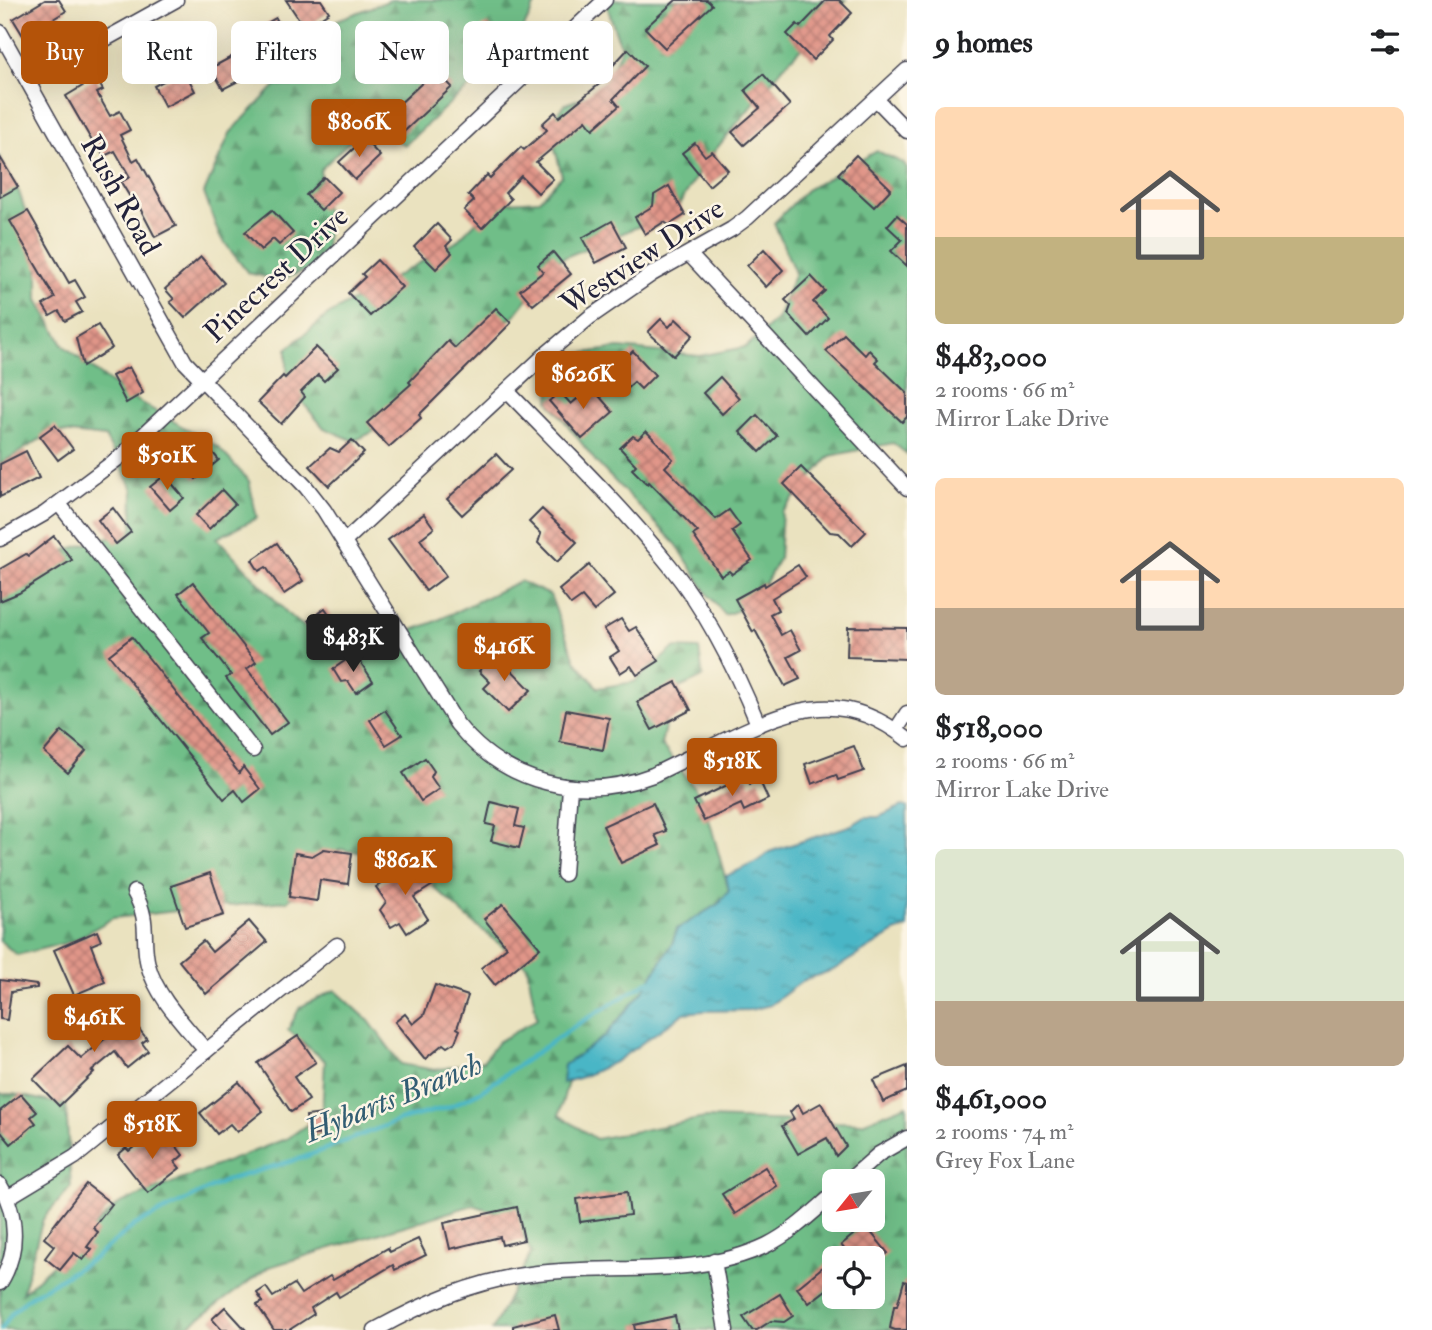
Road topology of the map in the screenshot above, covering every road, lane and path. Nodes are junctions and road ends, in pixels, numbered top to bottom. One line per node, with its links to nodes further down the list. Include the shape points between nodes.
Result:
1 (176, 0): 4 (street)
2 (605, 0): 11 (street, Pinecrest Drive)
3 (0, 33): 5 (street, Rush Road)
4 (108, 38)
5 (21, 70)
6 (907, 70): 8 (street, Westview Drive)
7 (29, 84): 11 (street, Rush Road, via 186,362)
8 (876, 99): 9 (street); 10 (street, Westview Drive, via 747,218)
9 (907, 131)
10 (689, 254): 12 (street, Westview Drive, via 618,296); 13 (street)
11 (202, 380): 14 (street, Pinecrest Drive, via 120,457); 16 (street, Rush Road, via 306,487)
12 (507, 390): 16 (street, Westview Drive); 18 (street, via 671,568 726,656)
13 (907, 488)
14 (59, 504): 15 (street, Pinecrest Drive); 20 (street)
15 (0, 539)
16 (344, 542): 21 (street, Rush Road, via 469,739 524,775)
17 (907, 713): 19 (street)
18 (758, 724): 19 (street, Rush Road, via 796,710 833,708 870,716); 21 (street, Rush Road, via 636,781 598,788)
19 (901, 734)
20 (253, 750)
21 (570, 787): 22 (street)
22 (564, 874)
23 (134, 892): 25 (street, via 145,915 147,963 154,982)
24 (337, 944): 25 (street)
25 (206, 1051): 29 (street, via 75,1157)
26 (907, 1138): 27 (street)
27 (862, 1169)
28 (0, 1185): 29 (street)
29 (7, 1198): 32 (street, via 15,1235 10,1263)
30 (822, 1204): 31 (street, via 768,1245)
31 (714, 1261): 33 (street, via 502,1278 439,1298); 34 (street)
32 (0, 1283)
33 (375, 1330)
34 (726, 1330)

